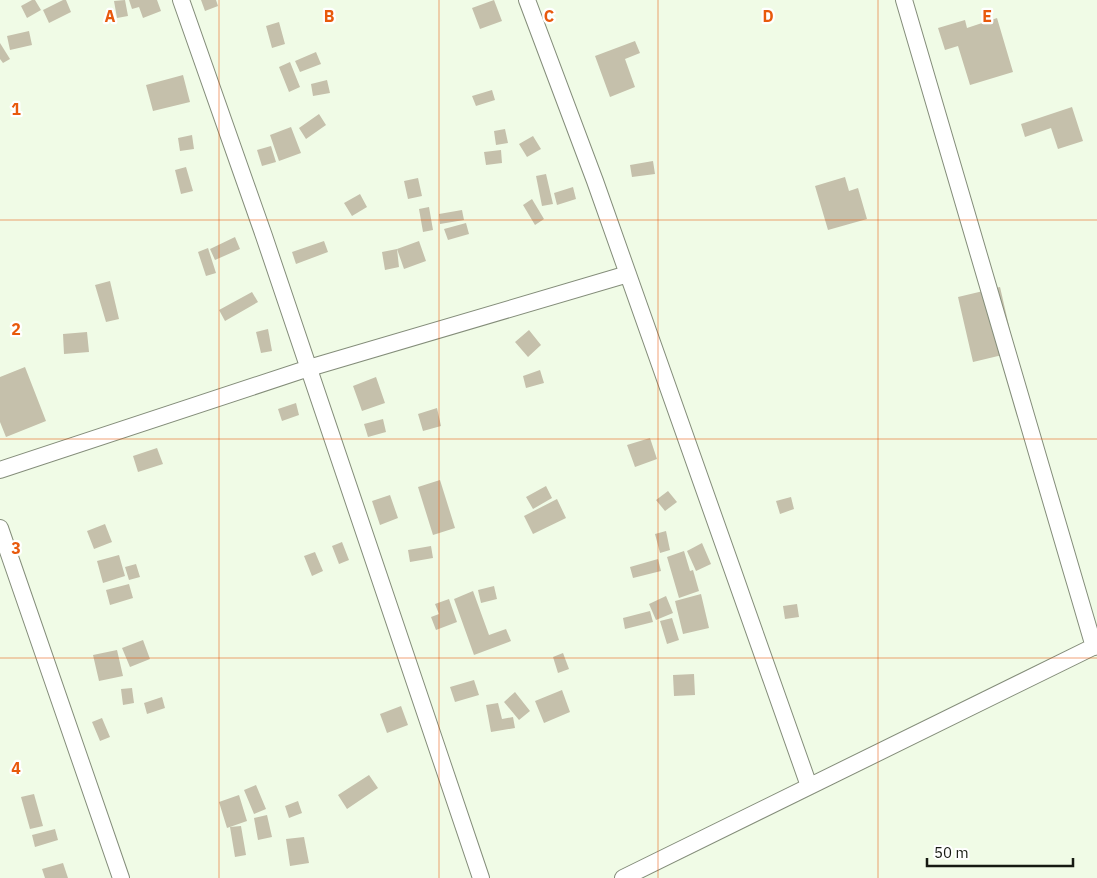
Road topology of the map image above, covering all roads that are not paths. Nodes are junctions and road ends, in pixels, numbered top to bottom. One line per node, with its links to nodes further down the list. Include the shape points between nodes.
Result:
1 (181, 0): 5 (street)
2 (527, 0): 4 (street)
3 (904, 0): 8 (street)
4 (628, 274): 5 (street); 9 (street)
5 (309, 368): 6 (street); 11 (street)
6 (0, 470)
7 (0, 528): 10 (street)
8 (1095, 646): 9 (street)
9 (809, 786): 12 (street)
10 (121, 878)
11 (481, 878)
12 (623, 878)

